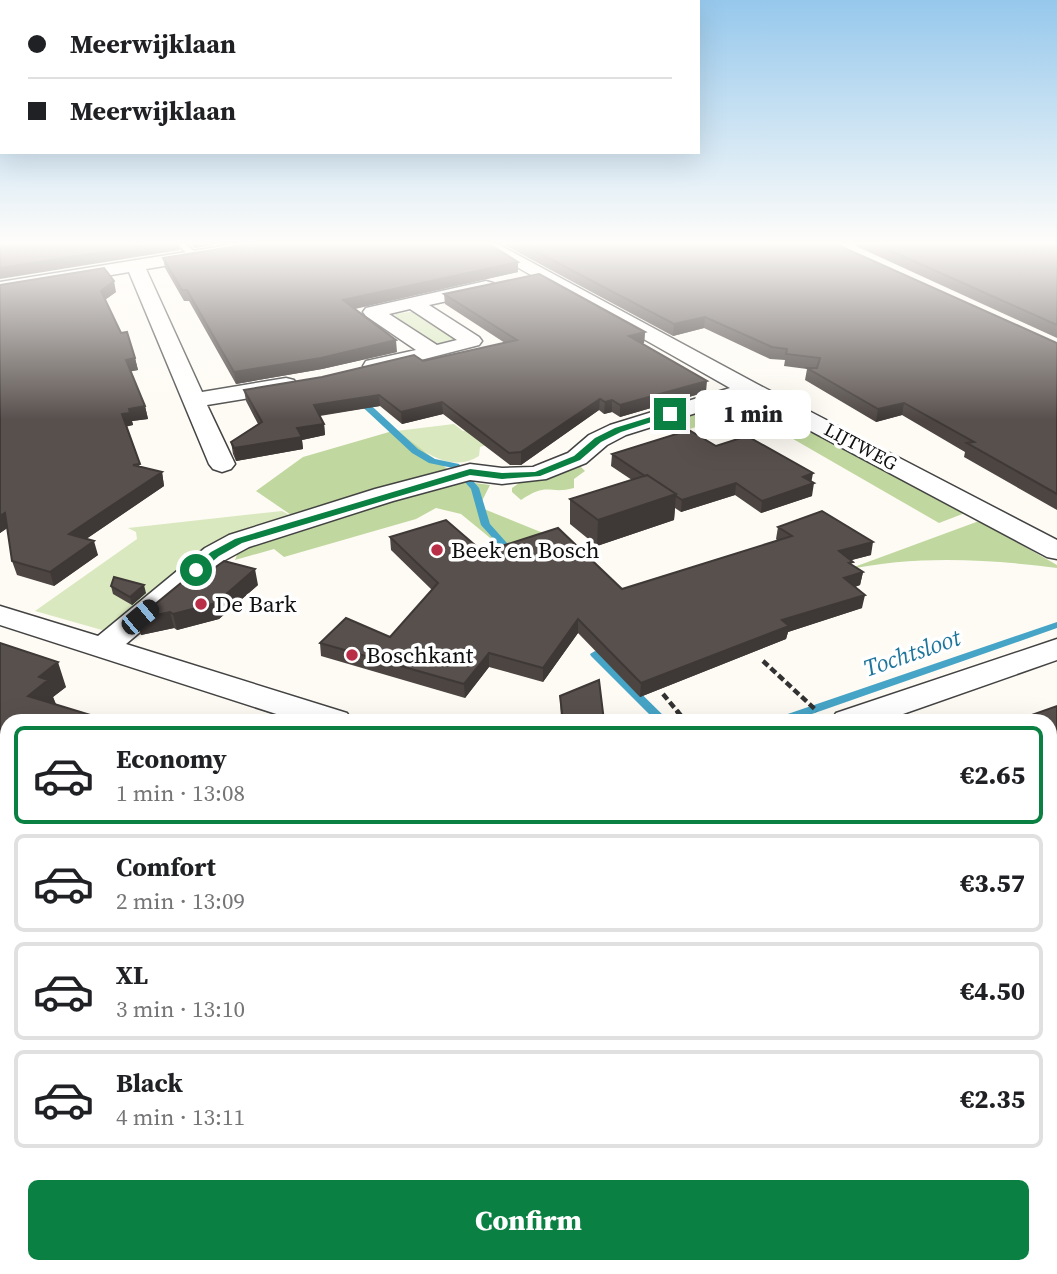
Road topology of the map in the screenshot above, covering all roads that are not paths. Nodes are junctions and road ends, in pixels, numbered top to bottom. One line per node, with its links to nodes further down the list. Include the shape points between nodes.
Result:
1 (151, 301): 9 (street)
2 (420, 301): 4 (street)
3 (590, 301): 8 (street, LIJTWEG)
4 (413, 303): 5 (street, via 472,341); 5 (street, via 373,312)
5 (432, 351): 6 (street)
6 (359, 369)
7 (310, 381): 9 (street)
8 (749, 389): 11 (street, LIJTWEG); 13 (street, via 618,430 577,458 537,474 462,474 239,541 215,554)
9 (194, 400): 10 (street)
10 (222, 464)
11 (1057, 551)
12 (0, 615): 13 (street)
13 (103, 648): 15 (street)
14 (1057, 649): 16 (street)
15 (313, 714)
16 (848, 714)

